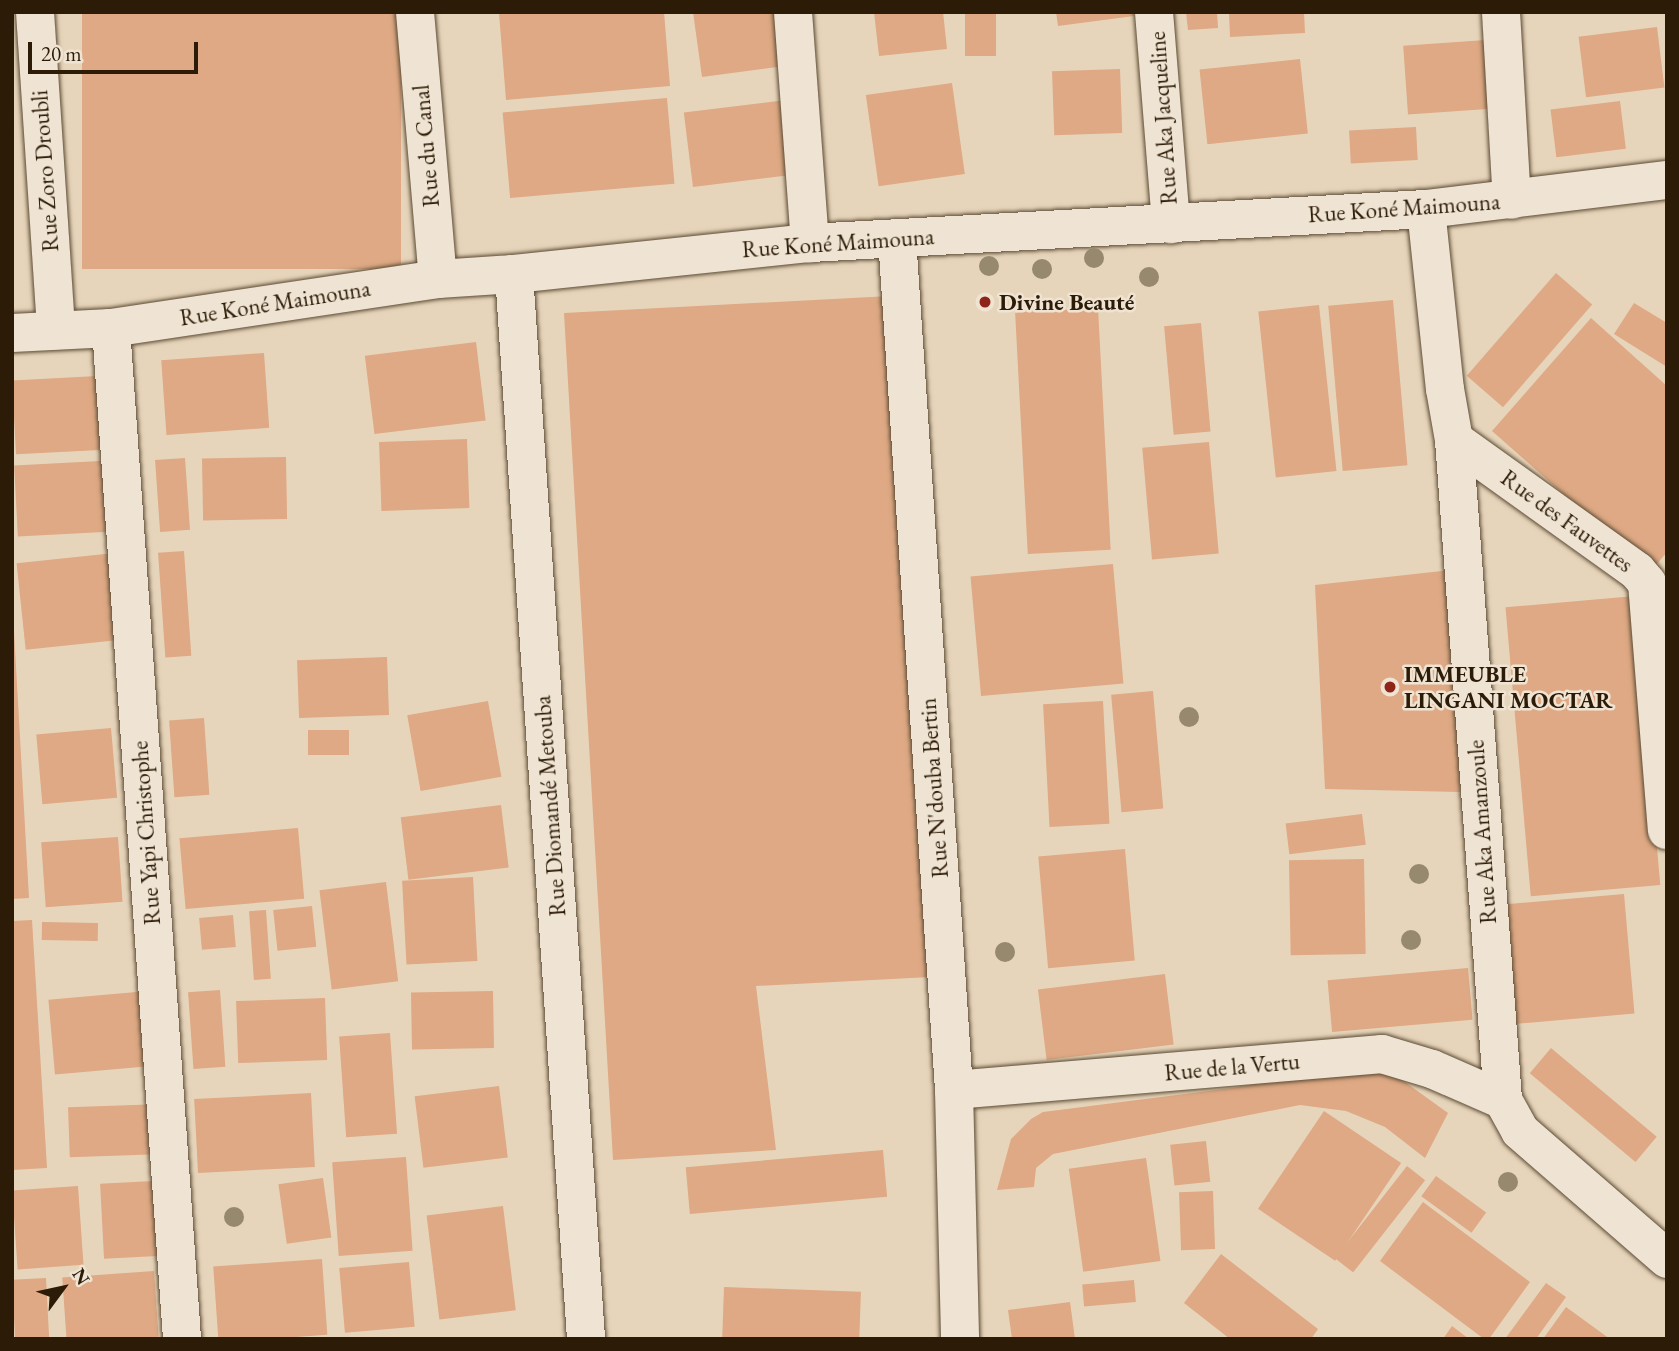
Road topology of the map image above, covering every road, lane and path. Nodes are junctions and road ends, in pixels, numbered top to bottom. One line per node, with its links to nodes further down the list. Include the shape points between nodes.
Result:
1 (35, 12): 15 (street, Rue Zoro Droubli)
2 (415, 12): 13 (street, Rue du Canal)
3 (793, 12): 11 (street)
4 (1154, 12): 9 (street, Rue Aka Jacqueline)
5 (1501, 12): 7 (street)
6 (1667, 180): 7 (street, Rue Koné Maimouna)
7 (1512, 200): 8 (street, Rue Koné Maimouna)
8 (1426, 209): 9 (street, Rue Koné Maimouna); 17 (street, Rue Aka Amanzoule)
9 (1171, 224): 10 (street, Rue Koné Maimouna)
10 (897, 238): 11 (street, Rue Koné Maimouna); 19 (street, Rue N'douba Bertin)
11 (810, 243): 12 (street, Rue Koné Maimouna)
12 (514, 274): 13 (street, Rue Koné Maimouna); 23 (street, Rue Diomandé Metouba)
13 (438, 279): 14 (street, Rue Koné Maimouna)
14 (111, 328): 15 (street, Rue Koné Maimouna); 22 (street, Rue Yapi Christophe)
15 (56, 330): 16 (street, Rue Koné Maimouna)
16 (12, 333)
17 (1454, 440): 18 (street, Rue des Fauvettes, via 1637,571 1647,583); 20 (street, Rue Aka Amanzoule)
18 (1667, 830)
19 (954, 1090): 20 (street, Rue de la Vertu, via 1382,1054 1432,1069); 24 (street, Rue N'douba Bertin)
20 (1503, 1100): 21 (street, Rue Aka Amanzoule, via 1520,1131)
21 (1667, 1259)
22 (182, 1339)
23 (586, 1339)
24 (961, 1339)

